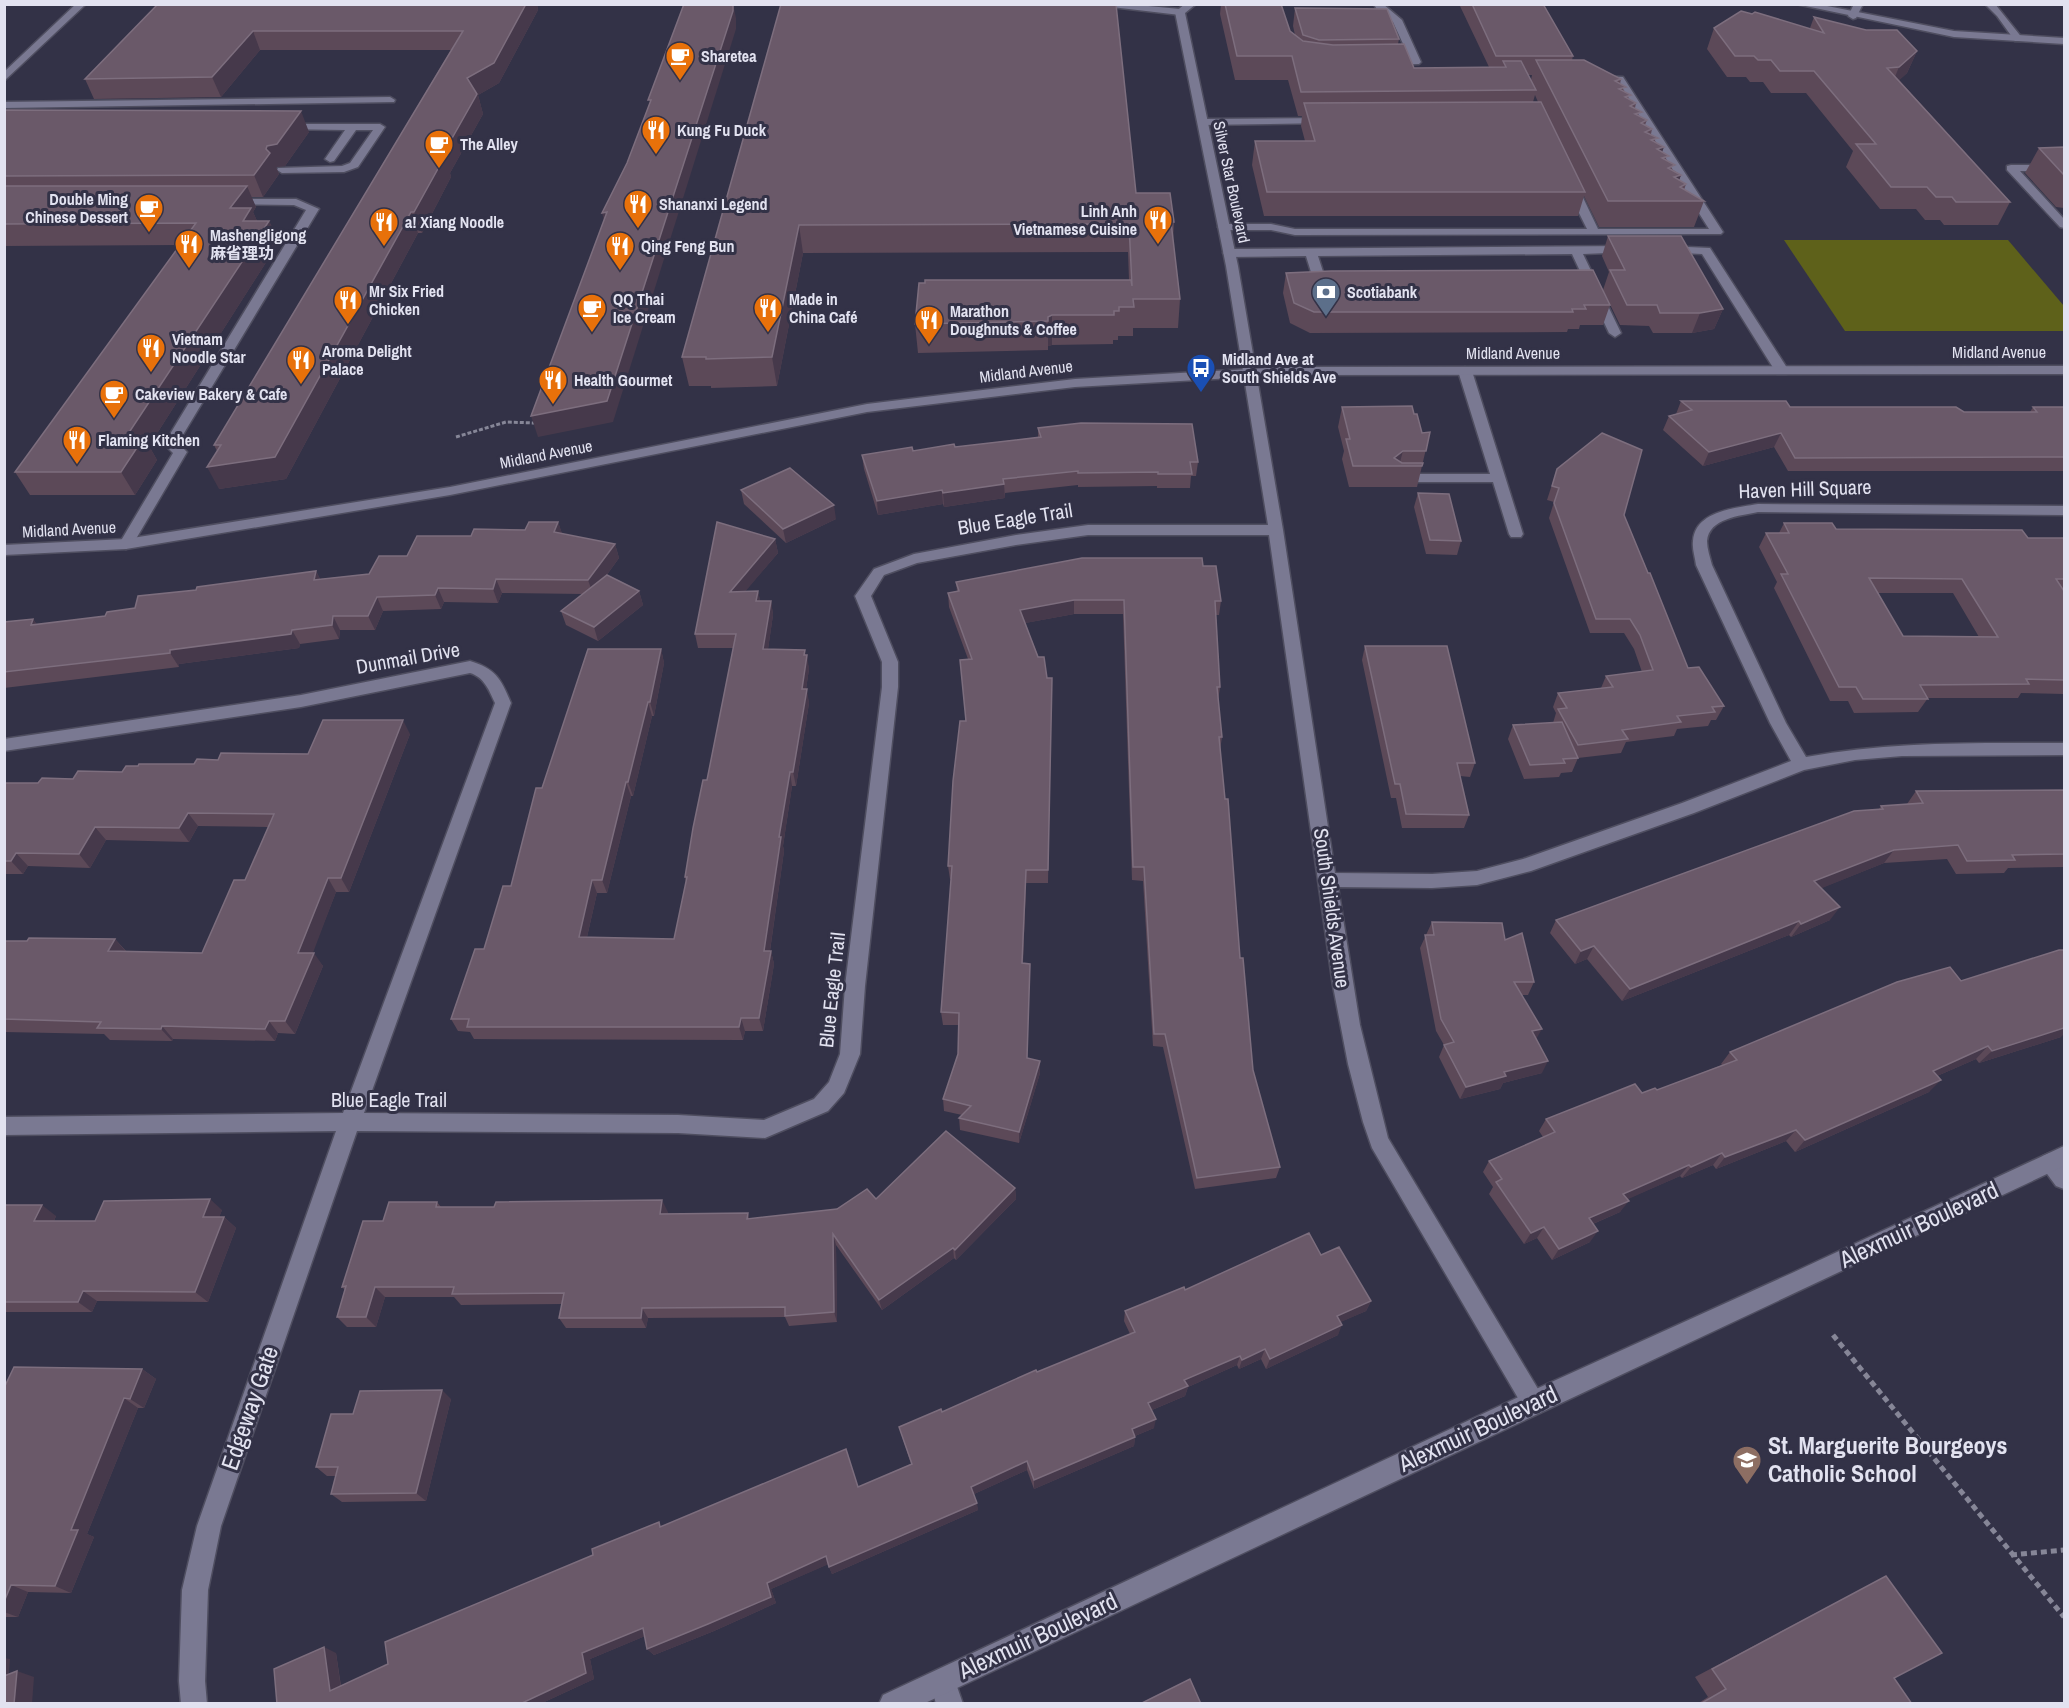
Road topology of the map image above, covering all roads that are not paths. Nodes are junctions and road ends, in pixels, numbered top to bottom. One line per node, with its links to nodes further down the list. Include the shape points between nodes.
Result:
1 (82, 4): 15 (street)
2 (1090, 4): 8 (street)
3 (1192, 4): 8 (street)
4 (1378, 4): 14 (street, via 1397,20 1418,67)
5 (1800, 4): 9 (street)
6 (1859, 4): 9 (street)
7 (1989, 4): 10 (street)
8 (1180, 12): 20 (street, Silver Star Boulevard)
9 (1852, 16): 10 (street, via 1954,34)
10 (2018, 39): 11 (street)
11 (2050, 41): 12 (street); 13 (street)
12 (2064, 41)
13 (2064, 54)
14 (1371, 63)
15 (4, 78)
16 (1586, 80): 30 (street, via 1620,79 1716,232)
17 (390, 100): 18 (street)
18 (4, 105)
19 (1336, 121): 20 (street)
20 (1203, 122): 29 (street, Silver Star Boulevard)
21 (270, 127): 22 (street)
22 (353, 127): 23 (street); 25 (street, via 380,127 354,165 344,169)
23 (330, 159)
24 (2064, 168): 28 (street, via 2012,168)
25 (282, 170)
26 (1565, 173): 30 (street)
27 (215, 202): 45 (street, via 296,202 313,209 171,444 180,452)
28 (2064, 225)
29 (1224, 226): 30 (street, via 1295,232); 33 (street, Silver Star Boulevard)
30 (1594, 232)
31 (1576, 250): 32 (street); 35 (street, via 1585,283); 38 (street, via 1706,250)
32 (1311, 252): 33 (street); 34 (street, via 1321,285)
33 (1229, 253): 39 (street, Silver Star Boulevard)
34 (1345, 284)
35 (1616, 333)
36 (2064, 370): 38 (street, Midland Avenue)
37 (1465, 371): 38 (street, Midland Avenue); 39 (street, Midland Avenue); 41 (street)
38 (1782, 371)
39 (1249, 373): 43 (street, South Shields Avenue); 45 (street, Midland Avenue, via 1075,383 867,408 450,491)
40 (1398, 478): 41 (street)
41 (1499, 478): 44 (street)
42 (2064, 510): 49 (street, Haven Hill Square, via 1758,508 1725,514 1706,524 1700,540 1704,565 1778,723)
43 (1276, 530): 50 (street, South Shields Avenue); 51 (street, Blue Eagle Trail, via 1088,530 914,559 879,572 863,596 890,662 890,687 850,1054 837,1087 821,1105 765,1128)
44 (1516, 534)
45 (126, 544): 46 (street, Midland Avenue)
46 (4, 550)
47 (4, 745): 51 (street, Dunmail Drive, via 301,701 434,673 470,668 483,671 503,703)
48 (2064, 749): 49 (street, via 1902,750)
49 (1802, 764): 50 (street, via 1525,866 1477,878)
50 (1328, 880): 54 (street, South Shields Avenue, via 1353,1047 1379,1142)
51 (351, 1122): 52 (street, Blue Eagle Trail); 56 (street, Edgeway Gate, via 209,1526 195,1590)
52 (4, 1126)
53 (2060, 1166): 54 (street, Alexmuir Boulevard)
54 (1533, 1402): 55 (street, Alexmuir Boulevard)
55 (947, 1692): 57 (street, Alexmuir Boulevard)
56 (194, 1704)
57 (892, 1704)

